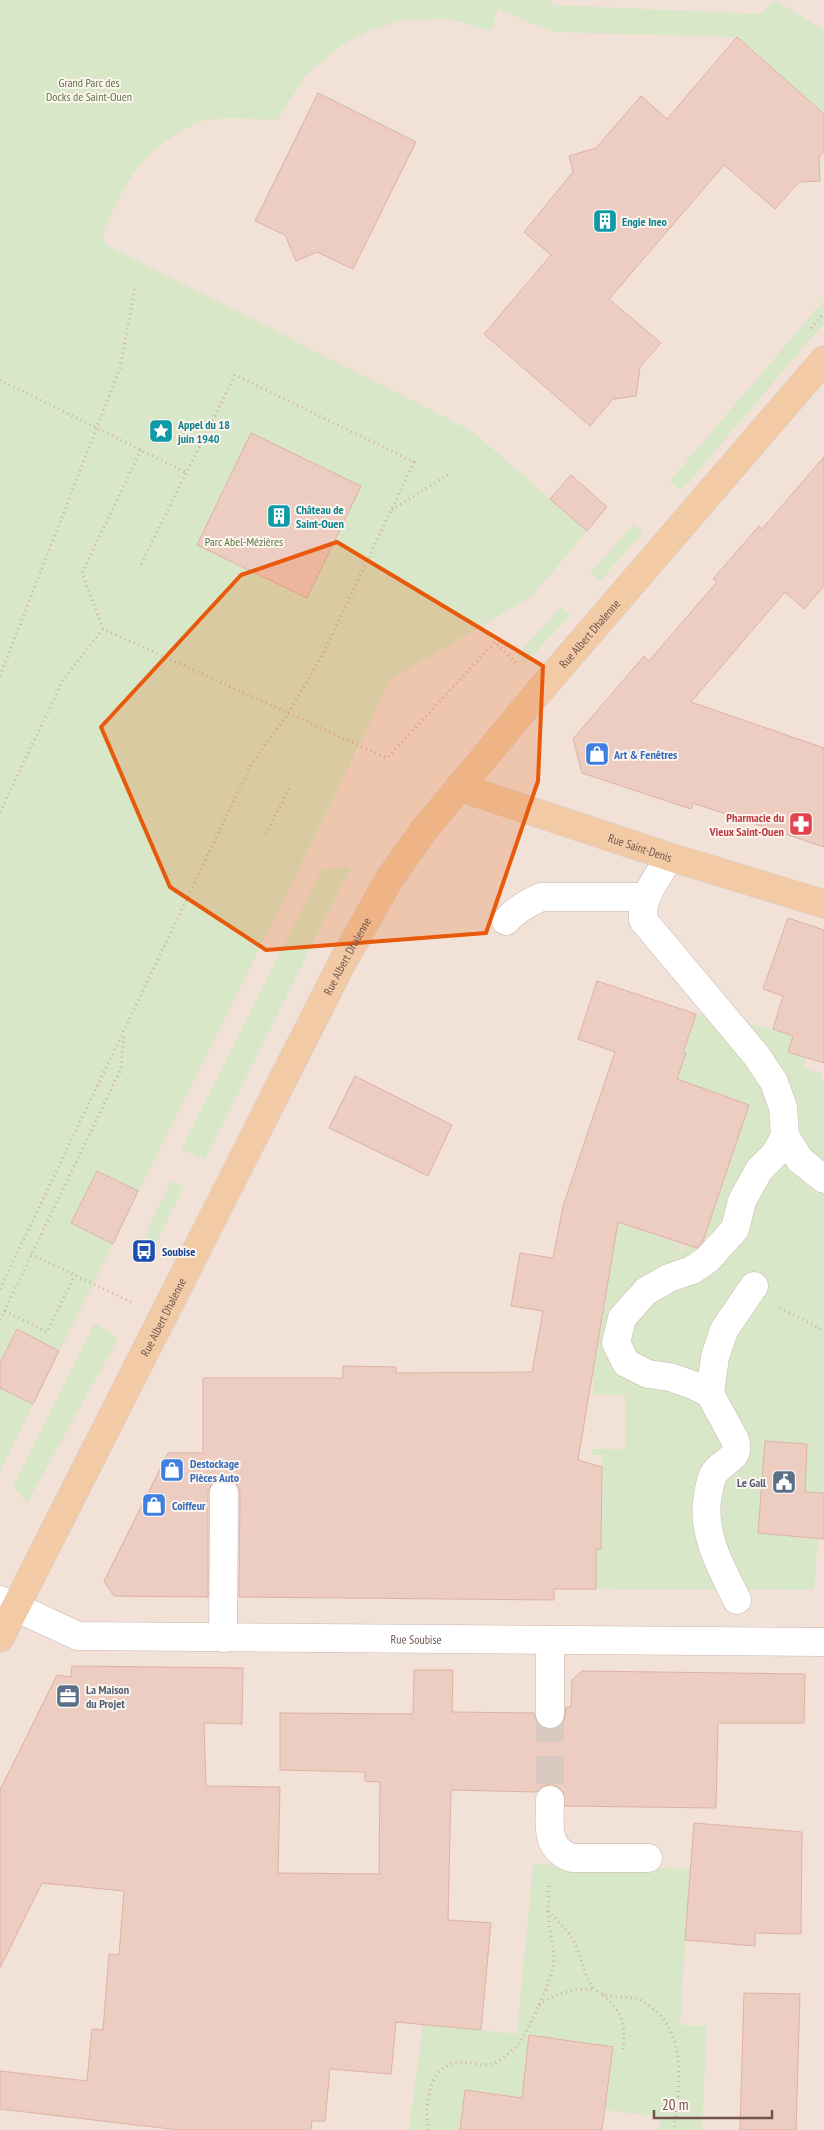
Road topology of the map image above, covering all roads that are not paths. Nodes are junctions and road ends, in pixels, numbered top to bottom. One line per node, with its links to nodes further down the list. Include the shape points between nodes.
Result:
1 (824, 360): 2 (main road, Rue Albert Dhalenne)
2 (459, 787): 3 (main road, Rue Saint-Denis); 13 (main road, Rue Albert Dhalenne, via 390,878 342,963 163,1318)
3 (670, 857): 4 (street); 5 (main road, Rue Saint-Denis)
4 (645, 897): 6 (street, via 541,897 529,902); 7 (street, via 643,920 756,1055 774,1082 783,1107)
5 (824, 904)
6 (506, 921)
7 (784, 1136): 8 (street, via 800,1160); 10 (street, via 775,1154 759,1170 742,1201 735,1229 707,1260 646,1291 622,1318 616,1343 626,1363 648,1374 670,1377)
8 (824, 1179)
9 (754, 1286): 10 (street, via 724,1330 715,1357)
10 (710, 1394): 12 (street, via 737,1445 735,1456 714,1474 706,1520 721,1568)
11 (224, 1493): 15 (street)
12 (737, 1600)
13 (7, 1604): 14 (main road, Rue Albert Dhalenne); 15 (street, Rue Soubise, via 78,1636)
14 (0, 1638)
15 (223, 1638): 16 (street, Rue Soubise)
16 (550, 1640): 17 (street, Rue Soubise); 18 (street)
17 (824, 1642)
18 (550, 1714)
19 (550, 1800): 20 (street, via 550,1833 561,1854 572,1858)
20 (648, 1858)

